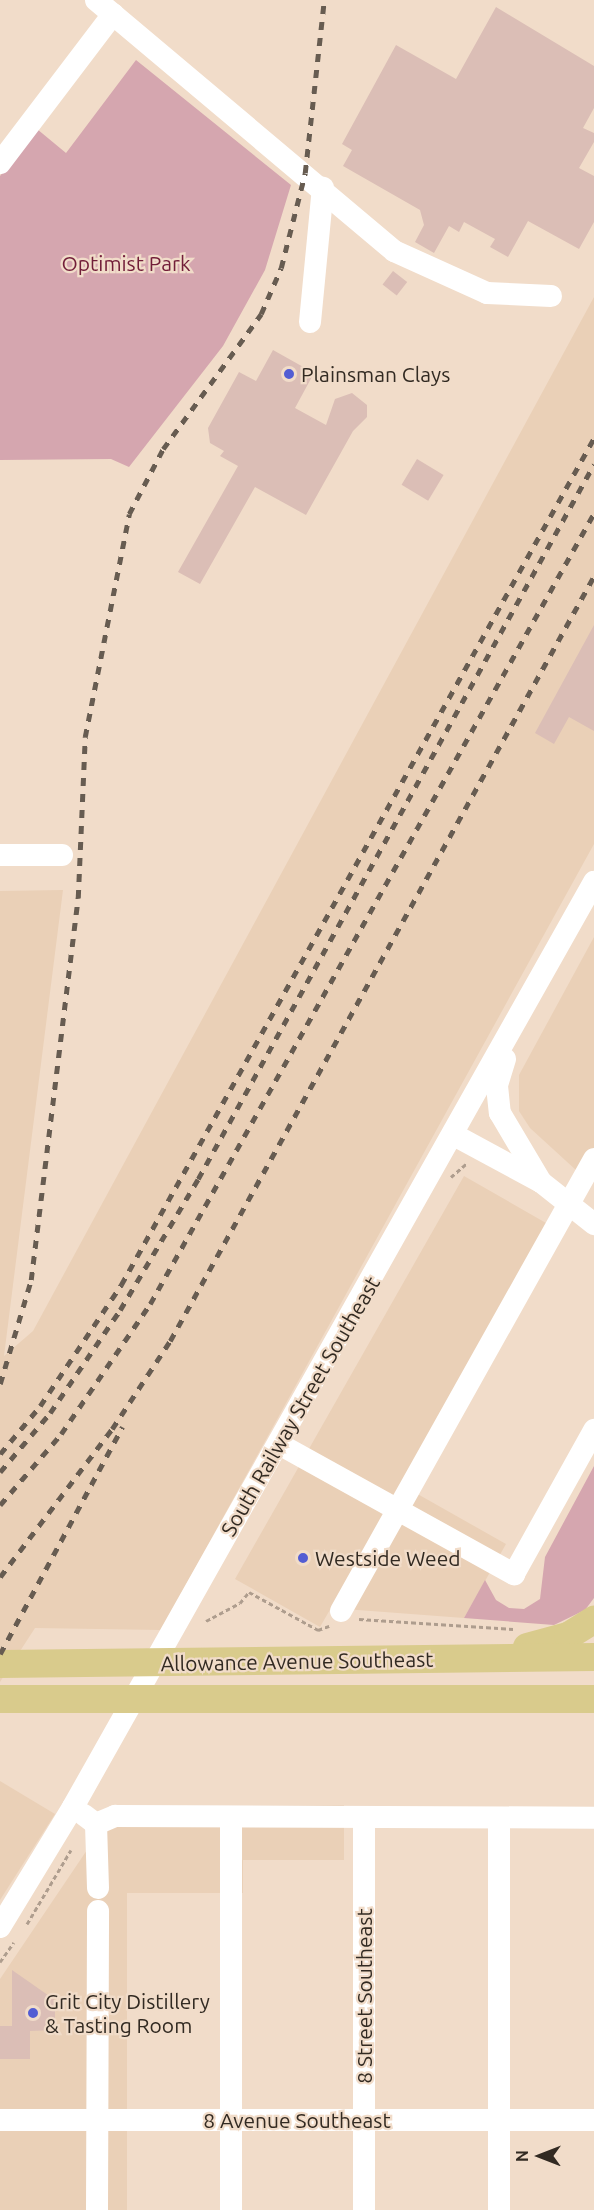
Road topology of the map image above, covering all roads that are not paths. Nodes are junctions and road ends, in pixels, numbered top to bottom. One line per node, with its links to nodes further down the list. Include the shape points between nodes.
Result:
1 (105, 7): 2 (street); 3 (street)
2 (0, 163)
3 (323, 188): 4 (street, via 394,250 487,293); 5 (street)
4 (551, 296)
5 (310, 322)
6 (0, 855): 7 (street)
7 (62, 855)
8 (594, 882): 9 (street, South Railway Street Southeast)
9 (533, 991): 10 (street, South Railway Street Southeast); 12 (street, via 499,1075 497,1101 502,1120)
10 (454, 1135): 12 (street); 16 (street, South Railway Street Southeast)
11 (594, 1159): 13 (street)
12 (541, 1182): 13 (street)
13 (569, 1203): 14 (street); 17 (street)
14 (594, 1224)
15 (594, 1430): 17 (street, via 513,1574)
16 (279, 1444): 17 (street); 25 (street, South Railway Street Southeast)
17 (398, 1511): 18 (street)
18 (343, 1618)
19 (594, 1620): 20 (main road, via 568,1636)
20 (495, 1646): 21 (main road, Allowance Avenue Southeast); 22 (main road, Allowance Avenue Southeast, via 199,1664)
21 (594, 1657)
22 (0, 1664)
23 (594, 1698): 24 (main road, Allowance Avenue Southeast)
24 (0, 1699)
25 (73, 1807): 30 (street); 33 (street, South Railway Street Southeast)
26 (364, 1817): 28 (street); 29 (street); 37 (street, 8 Street Southeast)
27 (594, 1818): 29 (street)
28 (231, 1819): 30 (street, via 115,1816); 34 (street)
29 (500, 1819): 38 (street)
30 (96, 1824): 31 (street)
31 (98, 1888)
32 (98, 1911): 36 (street)
33 (0, 1927)
34 (231, 2119): 36 (street, 8 Avenue Southeast); 37 (street, 8 Avenue Southeast); 41 (street)
35 (0, 2120): 36 (street, 8 Avenue Southeast)
36 (97, 2120): 40 (street)
37 (364, 2120): 38 (street, 8 Avenue Southeast); 42 (street, 8 Street Southeast)
38 (498, 2120): 39 (street, 8 Avenue Southeast); 43 (street)
39 (594, 2120)
40 (97, 2210)
41 (231, 2210)
42 (364, 2210)
43 (499, 2210)

